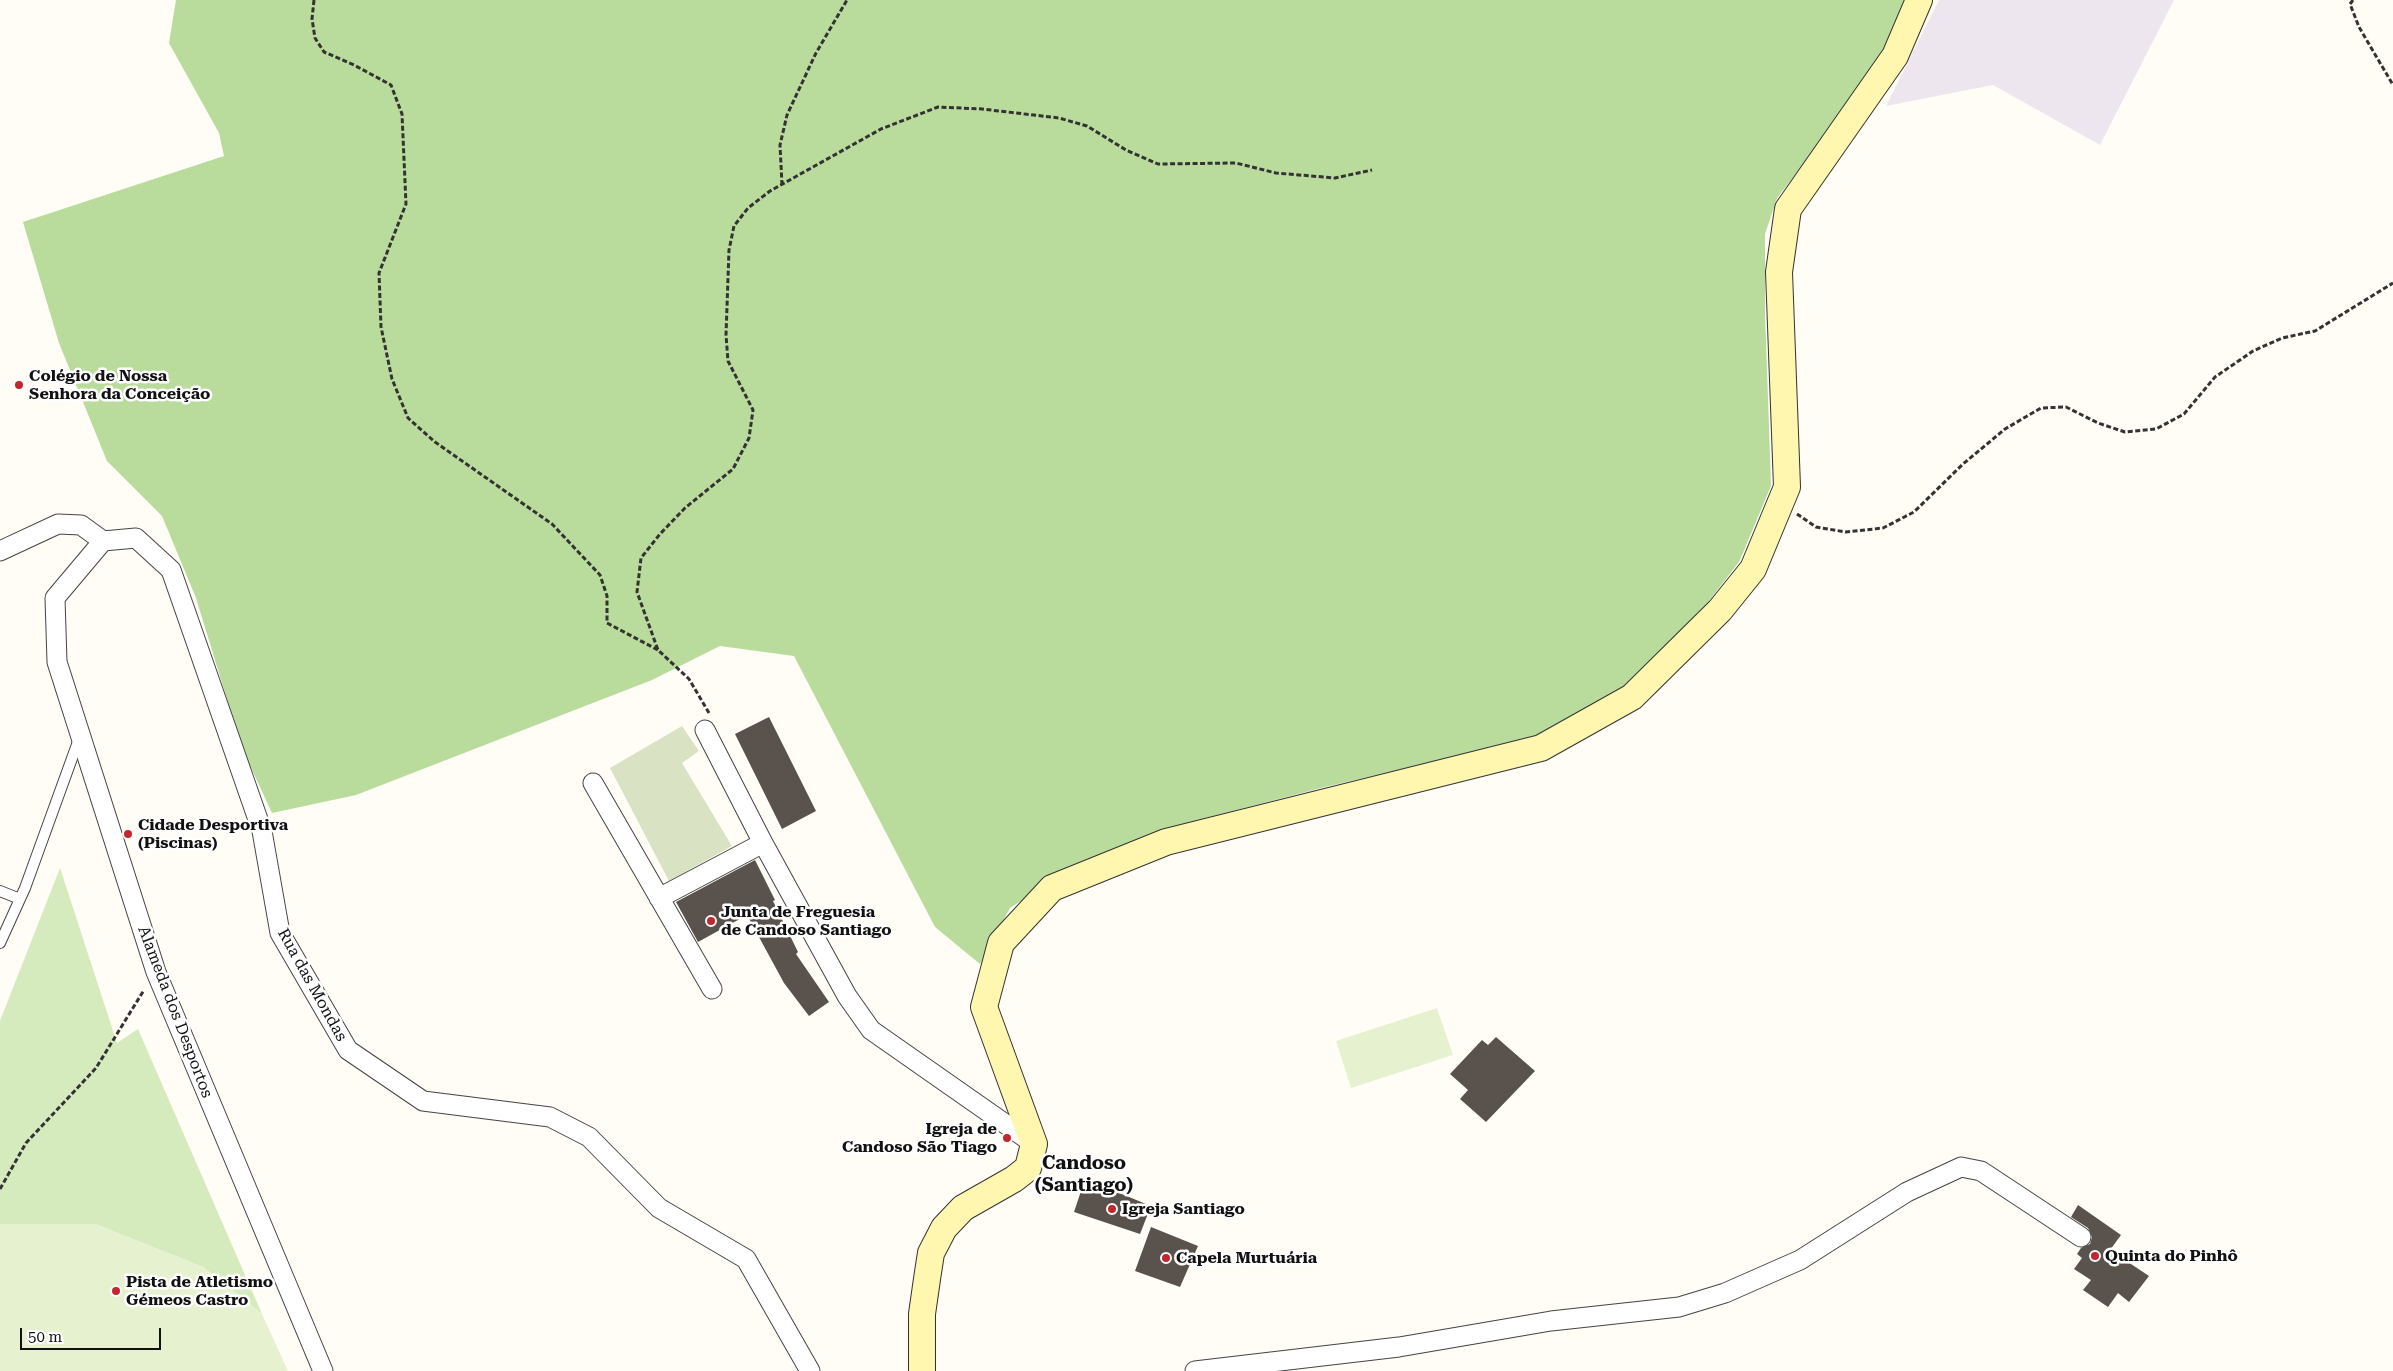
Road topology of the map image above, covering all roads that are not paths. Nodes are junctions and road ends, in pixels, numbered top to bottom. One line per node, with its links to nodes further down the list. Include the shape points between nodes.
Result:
1 (1919, 0): 13 (street, via 1896,56 1788,208 1779,272 1787,487 1753,569 1720,610 1632,697 1541,748 1166,842 1052,888 1000,943 984,1007)
2 (103, 541): 3 (street, via 81,525 58,524); 5 (street, Alameda dos Desportos, via 55,598 57,662); 16 (street, Rua das Mondas, via 136,538 171,570 262,831 280,933 348,1050 423,1101 550,1117 589,1137 659,1208 746,1259)
3 (0, 551)
4 (705, 730): 7 (street)
5 (80, 736): 10 (lane); 15 (street, Alameda dos Desportos, via 156,972)
6 (593, 783): 9 (street)
7 (763, 843): 9 (street); 13 (street, via 847,996 871,1030)
8 (0, 891): 10 (lane)
9 (659, 898): 12 (street)
10 (20, 899): 11 (lane)
11 (0, 942)
12 (712, 989)
13 (1034, 1144): 17 (street, via 1028,1168 963,1208 944,1228 931,1253 922,1314)
14 (2080, 1237): 18 (street, via 1981,1171 1961,1167 1907,1192 1800,1260 1725,1293 1680,1307 1551,1320 1400,1347)
15 (323, 1371)
16 (810, 1371)
17 (922, 1371)
18 (1195, 1371)

